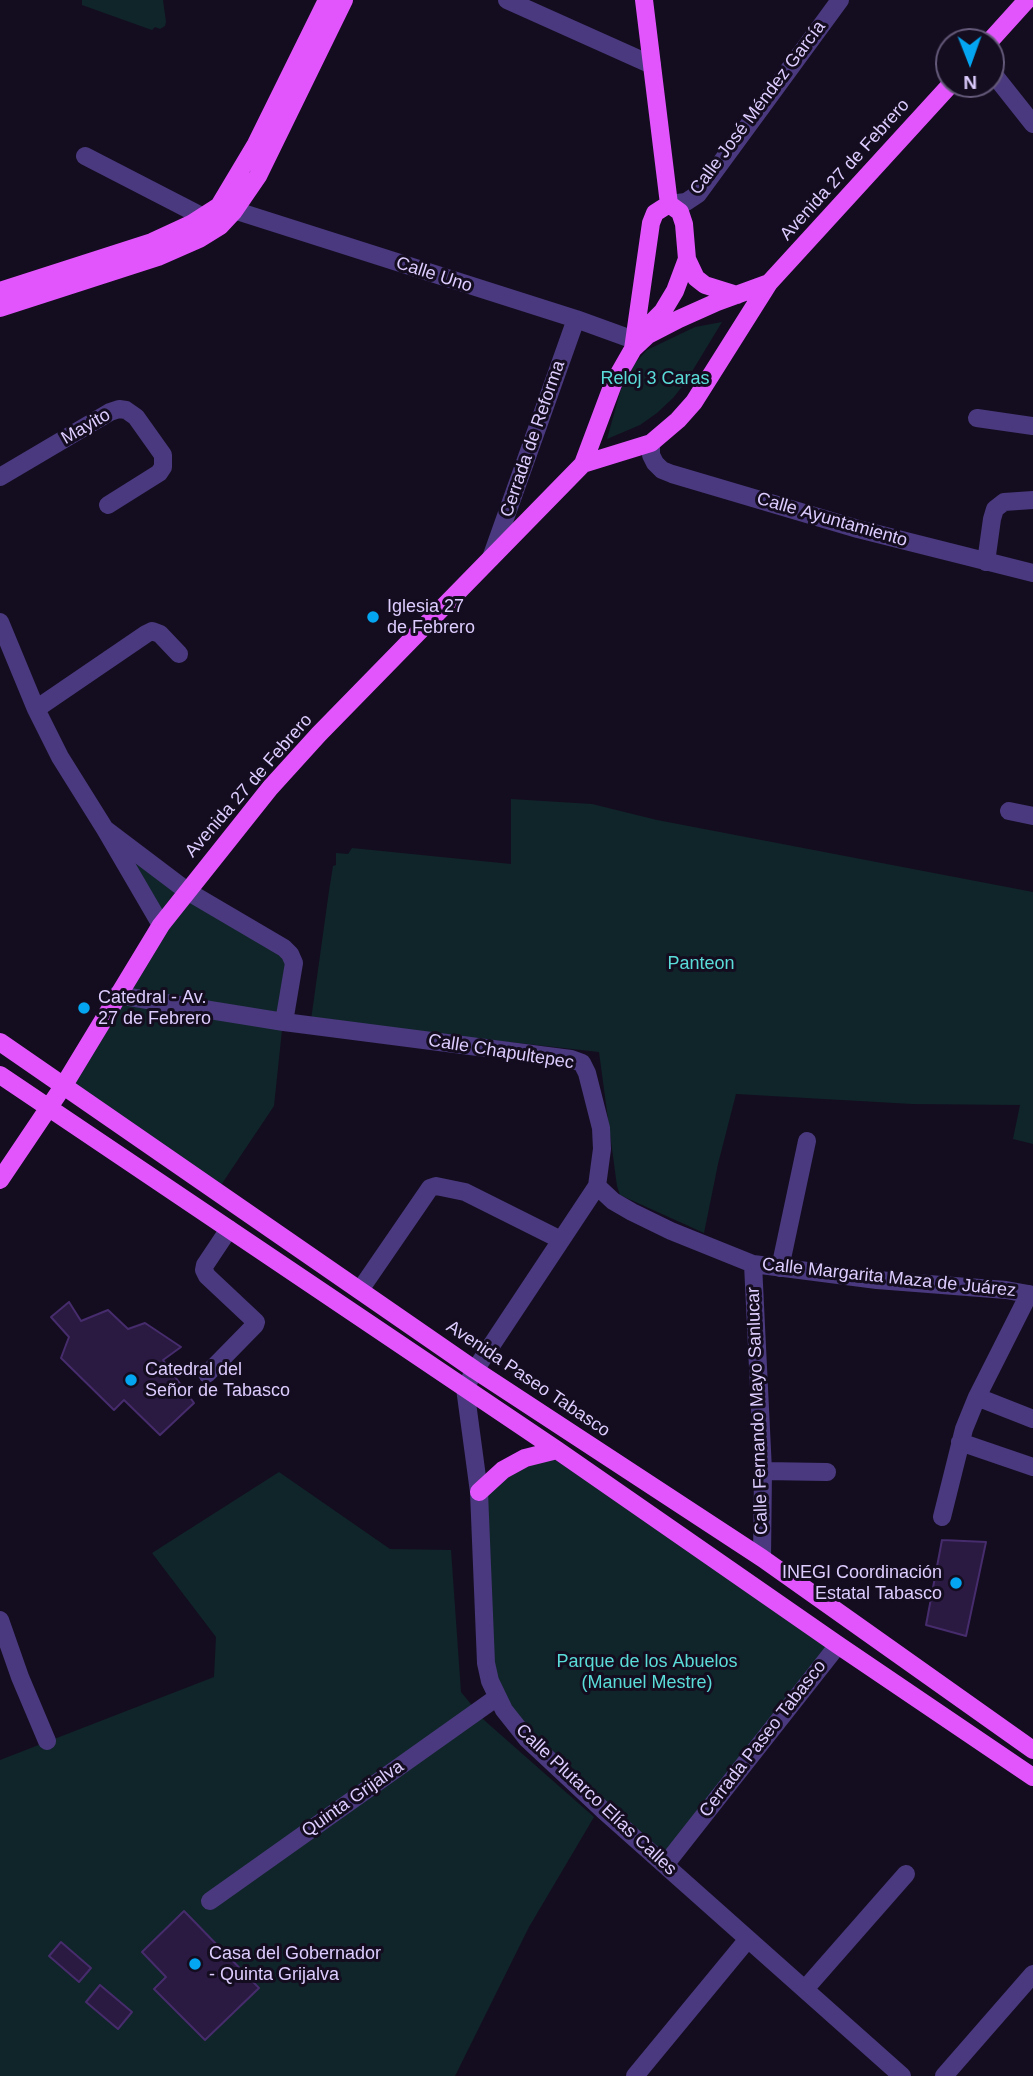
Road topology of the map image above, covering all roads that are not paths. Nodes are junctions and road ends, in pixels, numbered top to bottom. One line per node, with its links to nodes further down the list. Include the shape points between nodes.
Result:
1 (327, 0): 14 (main road)
2 (344, 0): 14 (main road, via 258,176)
3 (507, 0): 8 (street)
4 (644, 0): 8 (main road)
5 (840, 0): 13 (street, Calle José Méndez García, via 698,194)
6 (1027, 0): 7 (main road)
7 (1002, 28)
8 (652, 65): 13 (main road)
9 (1005, 89): 11 (street)
10 (938, 98): 17 (main road, Avenida 27 de Febrero)
11 (1033, 124)
12 (85, 156): 15 (street)
13 (669, 204): 16 (main road, via 680,212 684,224); 22 (main road, via 655,213 651,223)
14 (227, 208): 15 (main road); 21 (street, Calle Uno)
15 (212, 222): 18 (main road); 20 (main road, via 199,239 158,257)
16 (687, 259): 19 (main road, via 705,285); 22 (main road, via 663,311)
17 (769, 284): 19 (main road, Avenida 27 de Febrero); 25 (main road, Avenida 27 de Febrero, via 694,402)
18 (0, 291)
19 (737, 295): 22 (main road, Avenida 27 de Febrero)
20 (0, 308)
21 (576, 319): 22 (street, Calle Uno); 30 (street, Cerrada de Reforma)
22 (633, 344): 26 (main road, Avenida 27 de Febrero)
23 (977, 418): 24 (street)
24 (1033, 426)
25 (651, 443): 26 (main road, Avenida 27 de Febrero); 31 (street, Calle Ayuntamiento, via 655,463 672,474)
26 (583, 464): 30 (main road, Avenida 27 de Febrero)
27 (0, 477): 29 (street, Mayito, via 110,412 127,410 163,455 163,467)
28 (1033, 500): 31 (street, via 1004,502 995,509)
29 (108, 505)
30 (491, 558): 39 (main road, Avenida 27 de Febrero, via 270,788)
31 (986, 562): 32 (street, Calle Ayuntamiento)
32 (1033, 573)
33 (0, 622): 35 (street)
34 (179, 654): 35 (street, via 152,631)
35 (36, 709): 38 (street)
36 (1009, 811): 37 (street)
37 (1033, 816)
38 (105, 829): 39 (street); 40 (street)
39 (187, 891): 40 (main road, Avenida 27 de Febrero); 42 (street, via 290,954 294,963)
40 (161, 925): 41 (main road, Avenida 27 de Febrero)
41 (117, 995): 42 (street, Calle Chapultepec); 45 (main road, Avenida 27 de Febrero)
42 (284, 1022): 49 (street, Calle Chapultepec, via 582,1063 601,1128)
43 (0, 1042): 45 (main road, Avenida Paseo Tabasco)
44 (0, 1075): 46 (main road)
45 (64, 1085): 46 (main road, Avenida 27 de Febrero); 54 (main road, Avenida Paseo Tabasco)
46 (48, 1108): 48 (main road, Avenida 27 de Febrero); 50 (main road)
47 (807, 1141): 53 (street)
48 (0, 1180)
49 (597, 1186): 51 (street, Calle Chapultepec); 52 (street, Calle Margarita Maza de Juárez, via 632,1212)
50 (229, 1229): 57 (street, via 204,1270 256,1322); 58 (main road)
51 (561, 1240): 54 (street, via 465,1192 436,1186 430,1188); 56 (street, Calle Chapultepec)
52 (753, 1264): 53 (street, Calle Margarita Maza de Juárez); 64 (street, Calle Fernando Mayo Sanlucar)
53 (780, 1268): 55 (street, Calle Margarita Maza de Juárez)
54 (360, 1290): 56 (main road, Avenida Paseo Tabasco)
55 (1031, 1294): 59 (street)
56 (475, 1370): 58 (street, Calle Chapultepec); 68 (main road, Avenida Paseo Tabasco)
57 (207, 1374)
58 (465, 1388): 62 (main road); 66 (street, Calle Plutarco Elías Calles)
59 (977, 1398): 60 (street); 61 (street)
60 (1033, 1419)
61 (960, 1442): 63 (street); 67 (street)
62 (557, 1450): 66 (main road, via 525,1458); 70 (main road)
63 (1033, 1467)
64 (763, 1471): 65 (street); 68 (street, Calle Fernando Mayo Sanlucar)
65 (827, 1472)
66 (479, 1492): 71 (street, Calle Plutarco Elías Calles, via 486,1663)
67 (942, 1517)
68 (762, 1558): 73 (main road, Avenida Paseo Tabasco)
69 (0, 1620): 72 (street)
70 (838, 1645): 74 (main road); 75 (street, Cerrada Paseo Tabasco)
71 (496, 1698): 75 (street, Calle Plutarco Elías Calles, via 527,1739); 77 (street, Quinta Grijalva)
72 (47, 1741)
73 (1033, 1750)
74 (1033, 1777)
75 (665, 1865): 78 (street, Calle Plutarco Elías Calles)
76 (906, 1874): 80 (street)
77 (210, 1901)
78 (748, 1939): 80 (street, Calle Plutarco Elías Calles); 81 (street)
79 (1033, 1974): 83 (street)
80 (806, 1989): 82 (street, Calle Plutarco Elías Calles)
81 (635, 2076)
82 (902, 2076)
83 (944, 2076)

